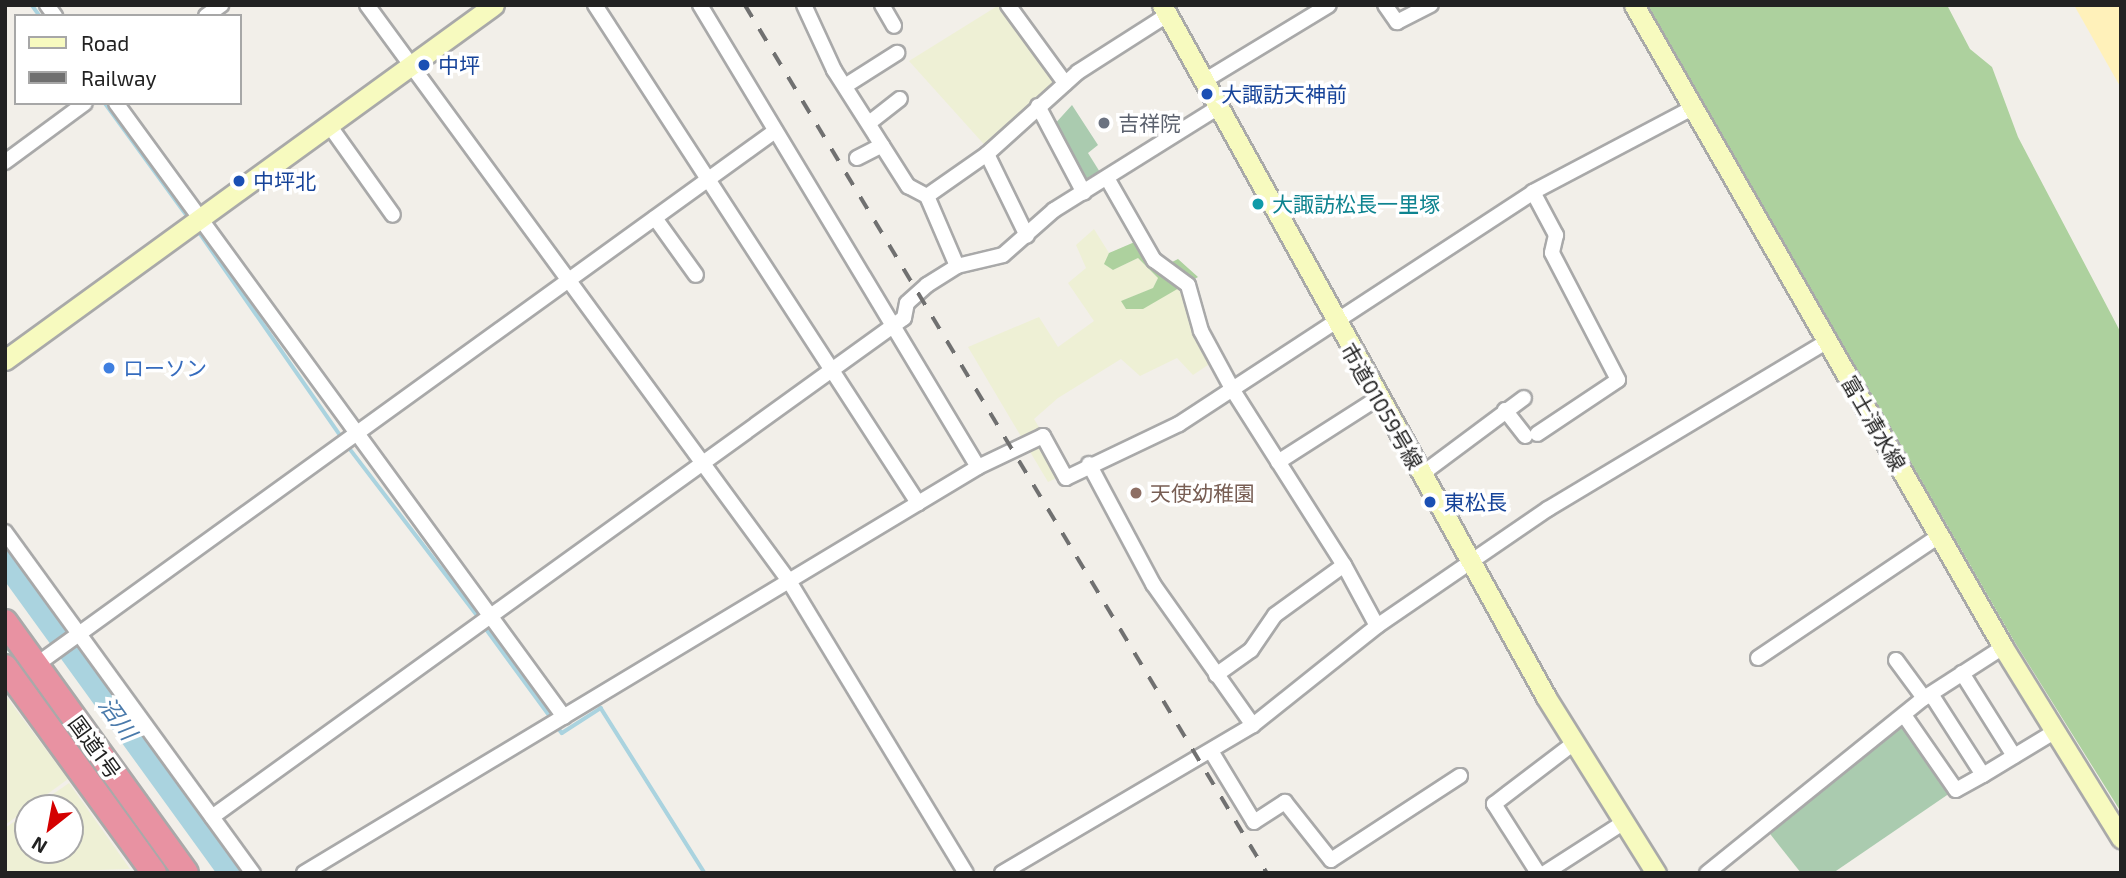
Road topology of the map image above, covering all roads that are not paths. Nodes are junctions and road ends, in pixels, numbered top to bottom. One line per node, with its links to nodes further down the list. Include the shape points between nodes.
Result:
1 (367, 5): 15 (street)
2 (495, 5): 15 (street)
3 (596, 5): 32 (street)
4 (700, 5): 27 (street)
5 (804, 5): 18 (street)
6 (882, 5): 13 (street)
7 (1009, 5): 17 (street)
8 (1329, 5): 16 (street)
9 (1385, 5): 10 (street, via 1397,22)
10 (1431, 5)
11 (1634, 5): 24 (street, 富士清水線)
12 (1164, 10): 16 (street, 市道01059号線); 17 (street)
13 (894, 26)
14 (897, 53): 18 (street)
15 (412, 65): 26 (street); 43 (street)
16 (1204, 81): 23 (street, 市道01059号線)
17 (1065, 83): 22 (street)
18 (845, 86): 25 (street)
19 (900, 99): 25 (street)
20 (82, 105): 30 (street)
21 (117, 105): 39 (street)
22 (1038, 106): 29 (street); 35 (street)
23 (1217, 108): 33 (street); 45 (street, 市道01059号線)
24 (1692, 108): 34 (street); 46 (street, 富士清水線)
25 (869, 123): 28 (street)
26 (329, 125): 37 (street); 39 (street)
27 (775, 131): 32 (street); 44 (street)
28 (882, 145): 31 (street); 36 (street, via 908,186)
29 (986, 154): 36 (street); 40 (street)
30 (7, 158)
31 (857, 158)
32 (708, 177): 38 (street); 48 (street)
33 (1107, 178): 35 (street); 49 (street, via 1154,260 1188,285 1197,322)
34 (1533, 192): 45 (street); 52 (street, via 1556,235 1552,253 1618,380 1531,435)
35 (1084, 193): 40 (street)
36 (927, 196): 41 (street)
37 (393, 215)
38 (655, 218): 42 (street); 43 (street)
39 (191, 223): 47 (street); 53 (street)
40 (1027, 236): 41 (street, via 1003,255)
41 (957, 266): 44 (street, via 918,292)
42 (696, 275)
43 (569, 282): 53 (street); 55 (street)
44 (894, 325): 48 (street); 57 (street)
45 (1336, 326): 49 (street); 50 (street, 市道01059号線)
46 (1828, 341): 61 (street, 富士清水線); 62 (street)
47 (5, 360)
48 (832, 369): 55 (street); 59 (street)
49 (1234, 392): 54 (street); 56 (street)
50 (1378, 398): 54 (street); 58 (street, 市道01059号線)
51 (1524, 398): 52 (street)
52 (1505, 410): 58 (street)
53 (356, 433): 65 (street); 68 (street)
54 (1278, 461): 63 (street)
55 (701, 462): 64 (street); 65 (street)
56 (1089, 464): 57 (street, via 1066,478 1044,436); 75 (street, via 1153,583)
57 (978, 467): 59 (street)
58 (1422, 474): 62 (street, 市道01059号線)
59 (918, 503): 64 (street)
60 (5, 532): 68 (street)
61 (1939, 536): 69 (street, 富士清水線); 70 (street)
62 (1471, 562): 67 (street); 81 (street, 市道01059号線)
63 (1344, 565): 67 (street); 75 (street, via 1275,615 1251,650)
64 (789, 581): 78 (street); 93 (street)
65 (491, 616): 78 (street); 86 (street)
66 (5, 621): 71 (highway, 国道1号)
67 (1377, 626): 79 (street)
68 (77, 636): 71 (street); 86 (street)
69 (2003, 647): 74 (street); 80 (street, 富士清水線)
70 (1758, 658)
71 (46, 659): 90 (highway, 国道1号)
72 (1896, 660): 76 (street)
73 (5, 667): 89 (highway, 国道1号)
74 (1962, 673): 76 (street); 83 (street)
75 (1216, 675): 79 (street)
76 (1928, 696): 77 (street); 84 (street)
77 (1904, 715): 84 (street, via 1956,790); 98 (street)
78 (564, 717): 92 (street)
79 (1252, 725): 82 (street)
80 (2054, 732): 83 (street); 88 (street, 富士清水線)
81 (1574, 743): 87 (street, 市道01059号線); 95 (street, via 1494,804)
82 (1210, 751): 85 (street, via 1254,822 1285,802 1331,860); 94 (street)
83 (2014, 756): 84 (street)
84 (1983, 775)
85 (1460, 776)
86 (212, 817): 91 (street)
87 (1624, 822): 96 (street); 97 (street, 市道01059号線)
88 (2121, 838)
89 (154, 873)
90 (186, 873)
91 (253, 873)
92 (304, 873)
93 (966, 873)
94 (1002, 873)
95 (1538, 873)
96 (1545, 873)
97 (1656, 873)
98 (1707, 873)

